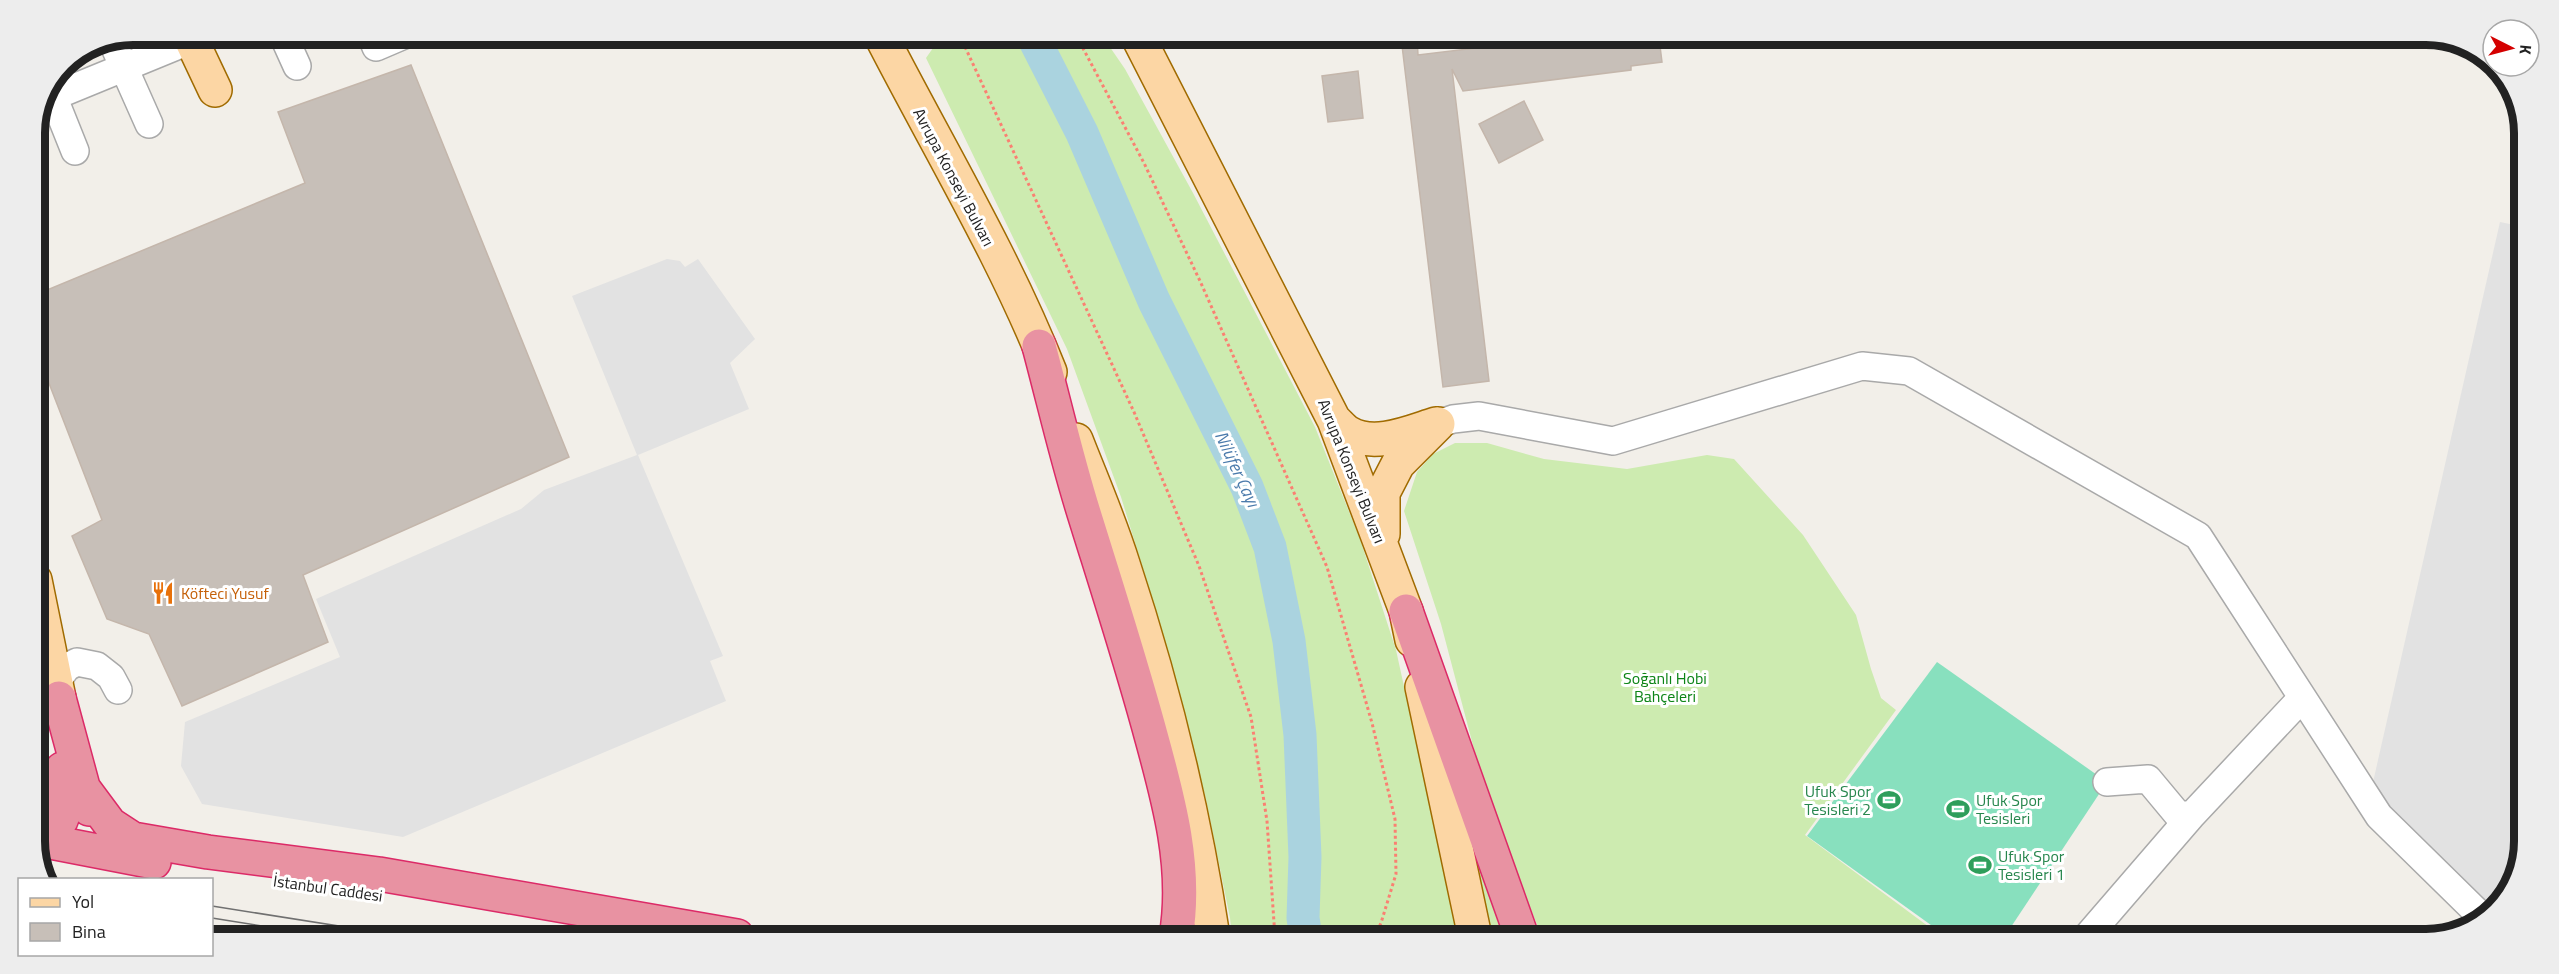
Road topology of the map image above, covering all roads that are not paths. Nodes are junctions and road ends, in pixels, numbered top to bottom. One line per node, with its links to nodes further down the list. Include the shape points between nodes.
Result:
1 (174, 45): 11 (street)
2 (198, 45): 12 (main road)
3 (288, 45): 10 (street)
4 (871, 45): 16 (main road)
5 (886, 45): 16 (main road, Avrupa Konseyi Bulvarı)
6 (896, 45): 16 (main road)
7 (1122, 45): 18 (main road, via 1174,138)
8 (1142, 45): 18 (main road, Avrupa Konseyi Bulvarı)
9 (115, 47): 11 (street)
10 (297, 66)
11 (124, 68): 13 (street); 15 (street)
12 (215, 90)
13 (55, 95)
14 (52, 99): 17 (street)
15 (149, 124)
16 (929, 128): 19 (main road, Avrupa Konseyi Bulvarı)
17 (75, 151)
18 (1235, 225): 20 (main road, Avrupa Konseyi Bulvarı)
19 (1040, 346): 37 (highway, via 1083,510 1133,668 1167,794 1178,862); 38 (main road, Avrupa Konseyi Bulvarı, via 1123,562 1185,786)
20 (1334, 420): 21 (main road, via 1349,433 1371,440); 22 (main road, Avrupa Konseyi Bulvarı)
21 (1438, 424): 22 (main road, via 1398,464 1383,493); 27 (street, via 1479,416 1613,441 1862,366 1908,370 2198,536)
22 (1383, 548): 23 (main road, Avrupa Konseyi Bulvarı)
23 (1406, 611): 39 (main road, Avrupa Konseyi Bulvarı); 40 (highway)
24 (45, 657): 26 (main road)
25 (118, 690): 26 (street, via 111,677 97,666 77,662 67,667)
26 (50, 694): 29 (highway); 31 (highway, via 66,812 62,821)
27 (2301, 699): 30 (street); 34 (street, via 2379,816)
28 (2107, 782): 30 (street, via 2148,779 2178,815)
29 (84, 789): 33 (highway, via 92,819 108,844); 36 (highway, via 110,824 133,839 380,874)
30 (2192, 815): 41 (street)
31 (45, 832)
32 (45, 840): 33 (highway, İstanbul Caddesi)
33 (136, 858): 35 (highway, İstanbul Caddesi)
34 (2477, 912)
35 (585, 929)
36 (697, 929)
37 (1177, 929)
38 (1212, 929)
39 (1473, 929)
40 (1518, 929)
41 (2094, 929)

